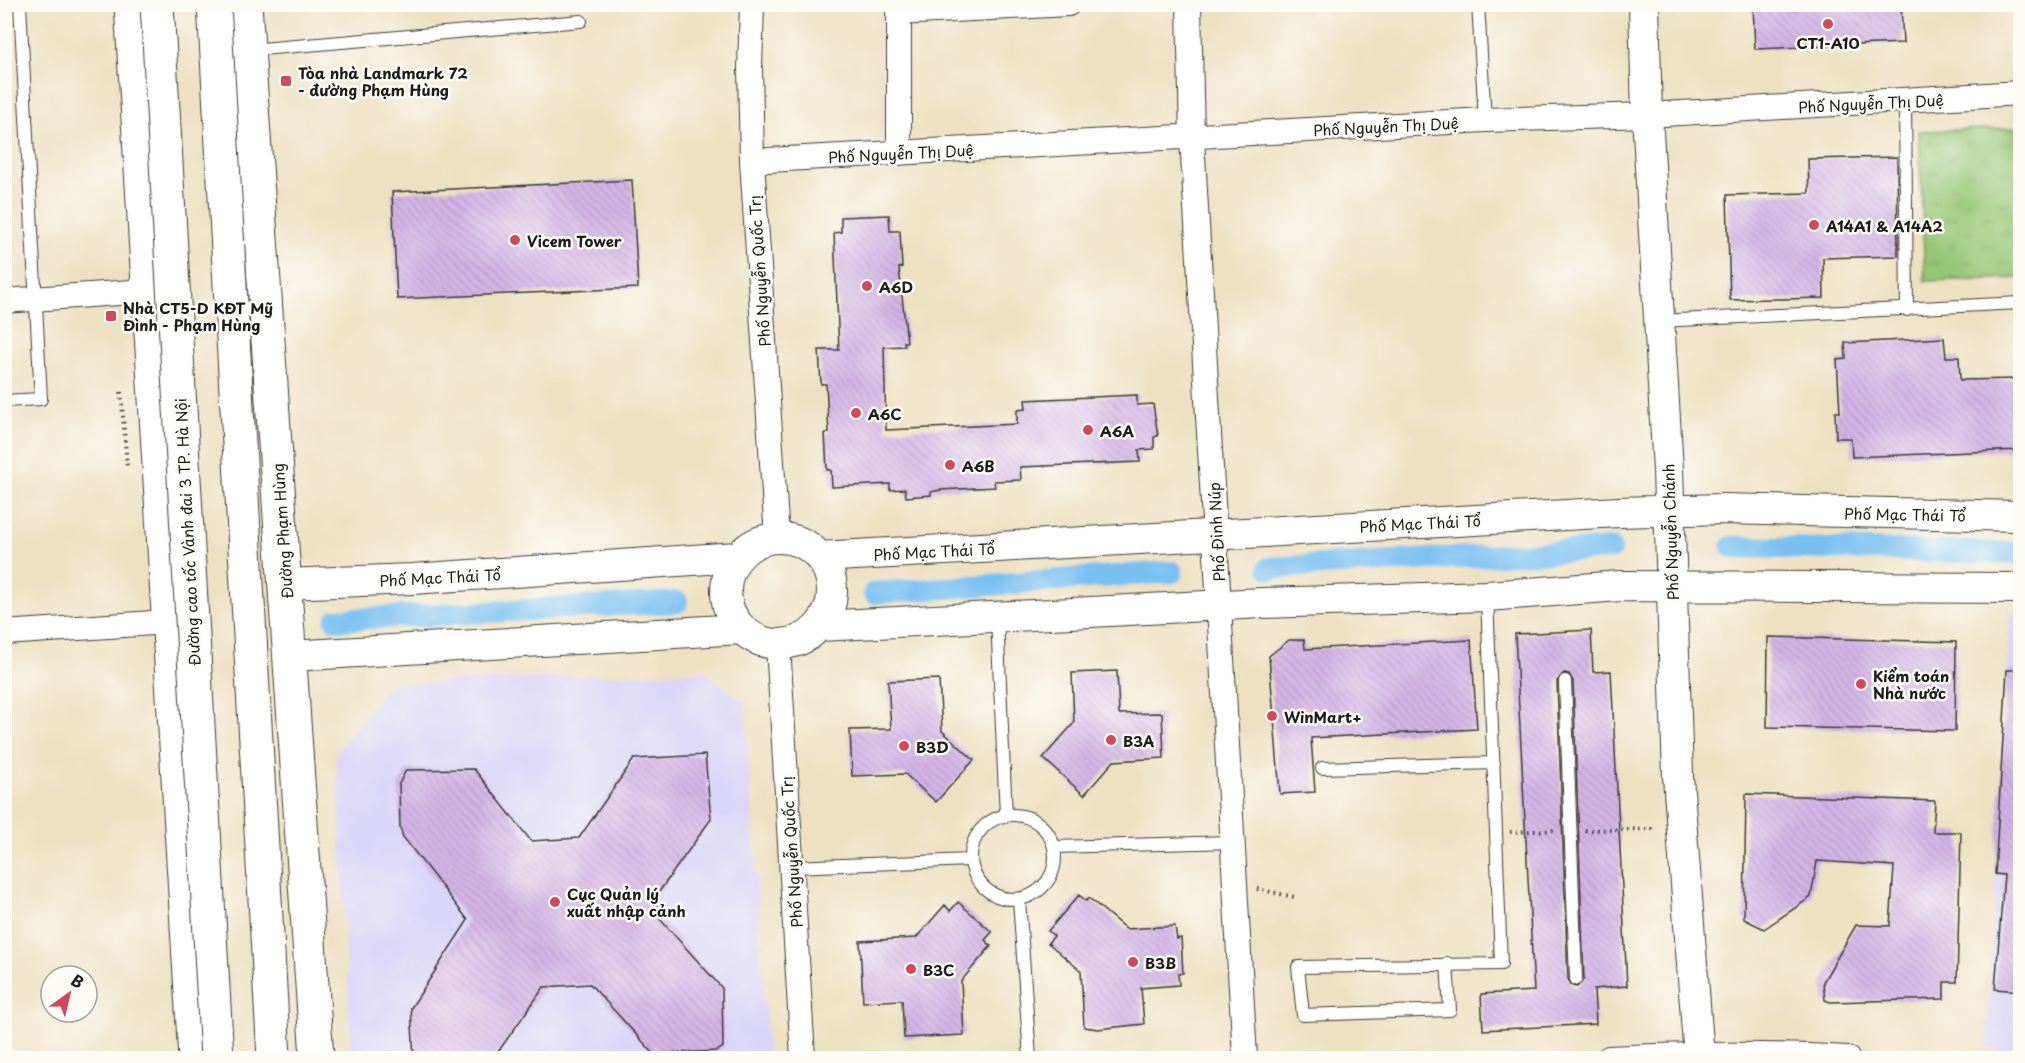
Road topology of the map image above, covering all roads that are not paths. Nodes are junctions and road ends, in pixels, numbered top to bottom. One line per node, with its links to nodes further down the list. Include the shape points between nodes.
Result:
1 (20, 4): 22 (lane)
2 (131, 4): 21 (main road)
3 (157, 4): 59 (main road, Đường cao tốc Vành đai 3 TP. Hà Nội, bridge)
4 (214, 4): 60 (main road, bridge)
5 (245, 4): 13 (main road, Đường Phạm Hùng)
6 (752, 4): 20 (street, Phố Nguyễn Quốc Trị)
7 (1068, 4): 11 (street)
8 (1189, 4): 18 (street, Phố Đinh Núp)
9 (1478, 4): 17 (lane)
10 (1644, 4): 16 (street, Phố Nguyễn Chánh)
11 (899, 9): 19 (street)
12 (581, 21): 13 (lane)
13 (249, 50): 34 (main road, Đường Phạm Hùng)
14 (2020, 93): 15 (street, Phố Nguyễn Thị Duệ)
15 (1905, 101): 16 (street, Phố Nguyễn Thị Duệ); 25 (lane)
16 (1647, 115): 17 (street, Phố Nguyễn Thị Duệ); 26 (street, Phố Nguyễn Chánh)
17 (1485, 120): 18 (street, Phố Nguyễn Thị Duệ)
18 (1192, 138): 19 (street, Phố Nguyễn Thị Duệ); 30 (street, Phố Đinh Núp)
19 (899, 153): 20 (street, Phố Nguyễn Thị Duệ)
20 (752, 161): 31 (street, Phố Nguyễn Quốc Trị)
21 (147, 291): 22 (street); 40 (main road)
22 (37, 299): 23 (street); 27 (lane, via 41,399)
23 (4, 301)
24 (2020, 303): 25 (lane)
25 (1907, 310): 26 (lane)
26 (1659, 321): 28 (street, Phố Nguyễn Chánh)
27 (4, 401)
28 (1670, 511): 29 (street, Phố Mạc Thái Tổ); 30 (street, Phố Mạc Thái Tổ); 35 (street, Phố Nguyễn Chánh)
29 (2020, 516)
30 (1216, 536): 33 (street, Phố Mạc Thái Tổ); 38 (street, Phố Đinh Núp)
31 (777, 538): 32 (street, via 756,544); 33 (street, via 795,540)
32 (737, 557): 34 (street, Phố Mạc Thái Tổ); 42 (street, via 728,574 726,594 730,613)
33 (819, 557): 41 (street, via 830,575 833,591 831,606)
34 (285, 584): 45 (main road, Đường Phạm Hùng)
35 (1673, 586): 36 (street); 37 (street); 57 (street, Phố Nguyễn Chánh, via 1678,777)
36 (2020, 588)
37 (1487, 596): 38 (street); 47 (lane)
38 (1220, 605): 39 (street); 50 (street, Phố Đinh Núp)
39 (997, 616): 41 (street); 49 (lane)
40 (168, 622): 43 (street); 58 (main road)
41 (819, 626): 44 (street, via 801,641)
42 (741, 629): 44 (street, via 760,642); 45 (street)
43 (4, 633)
44 (778, 645): 53 (street, Phố Nguyễn Quốc Trị)
45 (290, 656): 61 (main road, Đường Phạm Hùng)
46 (1565, 681): 56 (lane)
47 (1494, 763): 48 (lane); 55 (lane, via 1501,964)
48 (1322, 768)
49 (1006, 816): 51 (lane, via 1022,816 1036,822); 52 (lane, via 984,827 976,837)
50 (1233, 842): 51 (lane); 64 (street, Phố Đinh Núp)
51 (1054, 847): 54 (lane, via 1055,864 1049,881 1036,893)
52 (971, 860): 53 (lane); 54 (lane, via 977,878 991,892)
53 (792, 867): 62 (street, Phố Nguyễn Quốc Trị)
54 (1019, 899): 63 (lane)
55 (1447, 963): 55 (lane, via 1299,967 1303,1015 1450,1010)
56 (1576, 979)
57 (1698, 1056): 65 (street); 66 (street, via 1767,1053)
58 (195, 1059)
59 (217, 1059)
60 (274, 1059)
61 (317, 1059)
62 (803, 1059)
63 (1030, 1059)
64 (1245, 1059)
65 (1609, 1059)
66 (1846, 1059)

